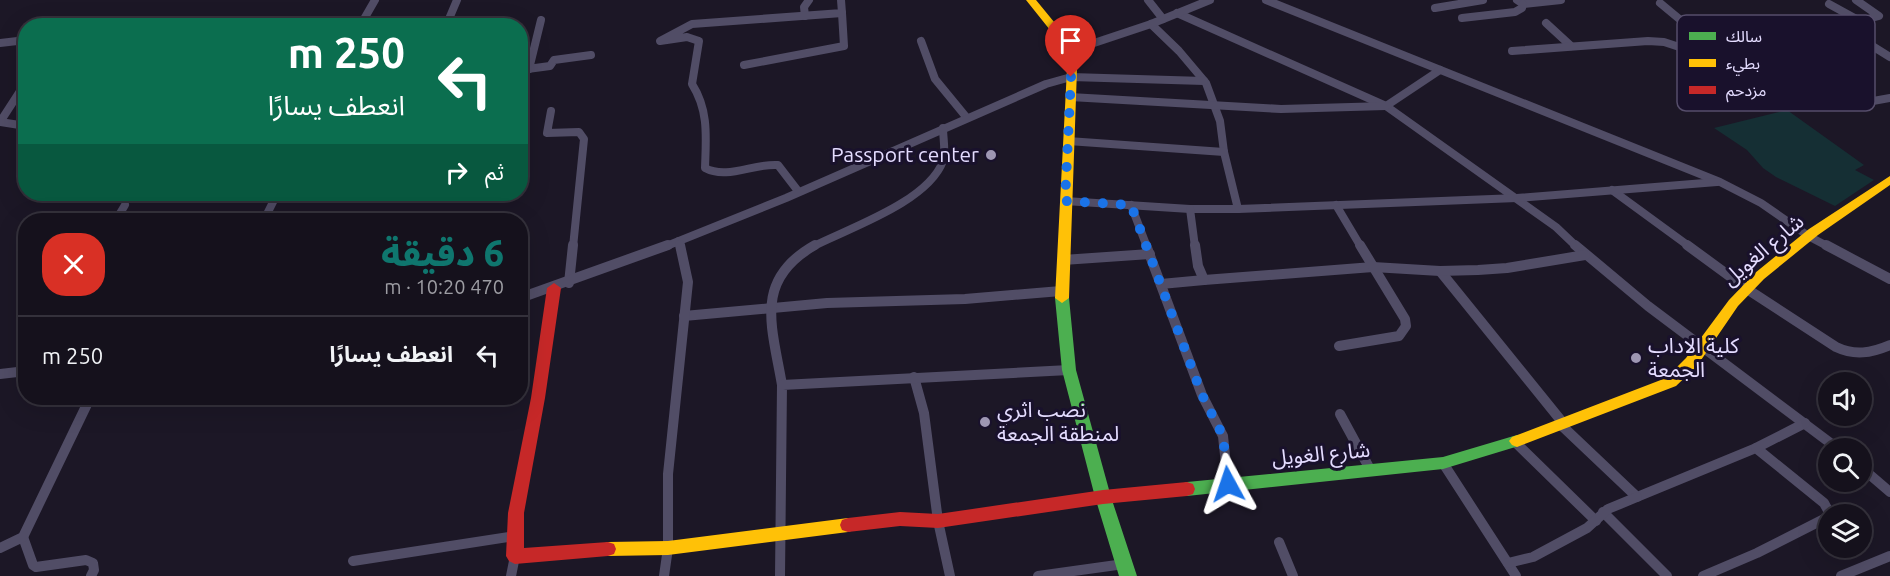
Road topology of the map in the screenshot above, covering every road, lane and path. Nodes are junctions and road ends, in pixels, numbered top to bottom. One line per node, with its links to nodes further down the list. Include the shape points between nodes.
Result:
1 (375, 0): 22 (street)
2 (457, 0): 23 (street)
3 (809, 0): 19 (street, via 804,7)
4 (841, 0): 16 (street)
5 (1031, 0): 35 (street, via 1059,30)
6 (1148, 0): 25 (street)
7 (1210, 0): 17 (street)
8 (1266, 0): 42 (street)
9 (1483, 0): 15 (street)
10 (1561, 0): 12 (street)
11 (1856, 0): 21 (street, via 1879,16)
12 (1520, 2): 24 (street, via 1522,8 1515,12)
13 (1660, 3): 20 (street)
14 (1829, 4): 18 (street)
15 (1435, 8)
16 (842, 13): 19 (street); 40 (street, via 844,45)
17 (1177, 13): 25 (street); 49 (street)
18 (1849, 15)
19 (805, 16): 60 (street, via 692,24 660,41 687,37 699,41 692,84 708,117 705,168 719,174 757,165 778,165)
20 (1677, 17)
21 (1875, 17)
22 (365, 18)
23 (449, 18)
24 (1462, 18)
25 (1163, 19): 27 (street)
26 (541, 20): 39 (street)
27 (1151, 24): 35 (street); 44 (street)
28 (1546, 24): 32 (street)
29 (18, 41): 31 (street)
30 (921, 41): 52 (street, via 935,79)
31 (0, 43)
32 (1571, 46): 33 (street, via 1657,41); 36 (street)
33 (1677, 47)
34 (1875, 48): 38 (street)
35 (1070, 51): 43 (street)
36 (1512, 51)
37 (591, 55): 41 (street)
38 (1890, 57)
39 (528, 60)
40 (744, 65)
41 (528, 69)
42 (1440, 70): 49 (street); 58 (street)
43 (1071, 77): 44 (street); 46 (street); 52 (street)
44 (1204, 81): 50 (street)
45 (18, 94): 53 (street, via 0,122)
46 (1070, 97): 50 (street); 55 (street)
47 (1890, 98): 48 (street)
48 (1875, 101)
49 (1386, 106): 50 (street); 61 (street)
50 (1215, 107): 56 (street)
51 (551, 111): 78 (street, via 547,133 579,132 584,139)
52 (967, 118): 54 (street)
53 (3, 126)
54 (943, 128): 60 (street); 84 (street, via 944,158 921,191 802,253 775,282)
55 (1068, 141): 56 (street); 62 (street)
56 (1224, 152): 67 (street)
57 (1890, 180): 69 (street, شارع الغويل)
58 (1720, 182): 59 (street); 69 (street, via 1761,203)
59 (1612, 190): 61 (street); 81 (street)
60 (798, 191): 70 (street)
61 (1516, 198): 65 (street); 72 (street)
62 (1065, 201): 64 (street); 73 (street)
63 (125, 205): 68 (street)
64 (1131, 205): 66 (street); 71 (street)
65 (1336, 205): 67 (street); 74 (street)
66 (1190, 209): 67 (street); 77 (street, via 1195,251)
67 (1238, 209)
68 (120, 213)
69 (1810, 237): 76 (street); 81 (street, شارع الغويل)
70 (679, 241): 78 (street); 85 (street, via 688,282)
71 (1150, 254): 73 (street); 79 (street)
72 (1585, 255): 75 (street, via 1507,268); 88 (street)
73 (1062, 260): 82 (street)
74 (1373, 267): 75 (street); 77 (street); 87 (street, via 1406,326 1399,336)
75 (1440, 271): 97 (street)
76 (1890, 279)
77 (1204, 280): 79 (street)
78 (569, 283): 80 (street)
79 (1161, 284): 104 (street, via 1202,395 1223,436)
80 (554, 288): 83 (street); 113 (street)
81 (1747, 289): 86 (street, via 1846,353 1867,355); 88 (street, شارع الغويل, via 1725,312)
82 (1061, 291): 84 (street); 89 (street)
83 (528, 296)
84 (771, 309): 85 (street); 93 (street)
85 (684, 316): 117 (street, via 668,474)
86 (1890, 345)
87 (1339, 346)
88 (1704, 349): 96 (street); 97 (street, شارع الغويل, via 1690,368 1671,382)
89 (1069, 370): 92 (street); 106 (street)
90 (18, 372): 91 (street)
91 (0, 374)
92 (914, 377): 93 (street); 110 (street, via 924,413)
93 (782, 385): 112 (street)
94 (87, 405): 114 (street)
95 (1340, 414): 102 (street)
96 (1805, 423): 98 (street); 100 (street)
97 (1562, 424): 99 (street, شارع الغويل); 107 (street)
98 (1825, 438)
99 (1515, 442): 101 (street, شارع الغويل); 109 (street)
100 (1756, 448): 107 (street); 108 (street)
101 (1443, 463): 102 (street, شارع الغويل); 121 (street)
102 (1371, 471): 104 (street, شارع الغويل)
103 (1872, 477): 105 (street)
104 (1228, 484): 106 (street, شارع الغويل)
105 (1890, 492)
106 (1103, 497): 110 (street, شارع الغويل); 122 (street)
107 (1637, 497): 109 (street)
108 (1824, 504)
109 (1600, 516): 121 (street, via 1567,540 1533,557); 131 (street)
110 (938, 521): 112 (street, شارع الغويل, via 900,519); 127 (street)
111 (1818, 522): 132 (street)
112 (779, 533): 117 (street, شارع الغويل); 126 (street)
113 (515, 536): 118 (street); 120 (street)
114 (23, 537): 116 (street); 123 (street, via 36,567 86,560 93,563)
115 (1279, 542): 129 (street)
116 (0, 548)
117 (668, 548): 118 (street, شارع الغويل, via 585,549); 125 (street)
118 (514, 556): 124 (street)
119 (1890, 556): 133 (street)
120 (353, 561)
121 (1508, 563): 130 (street)
122 (1126, 570): 128 (street)
123 (91, 576)
124 (511, 576)
125 (664, 576)
126 (780, 576)
127 (950, 576)
128 (1038, 576)
129 (1293, 576)
130 (1516, 576)
131 (1667, 576)
132 (1703, 576)
133 (1841, 576)

